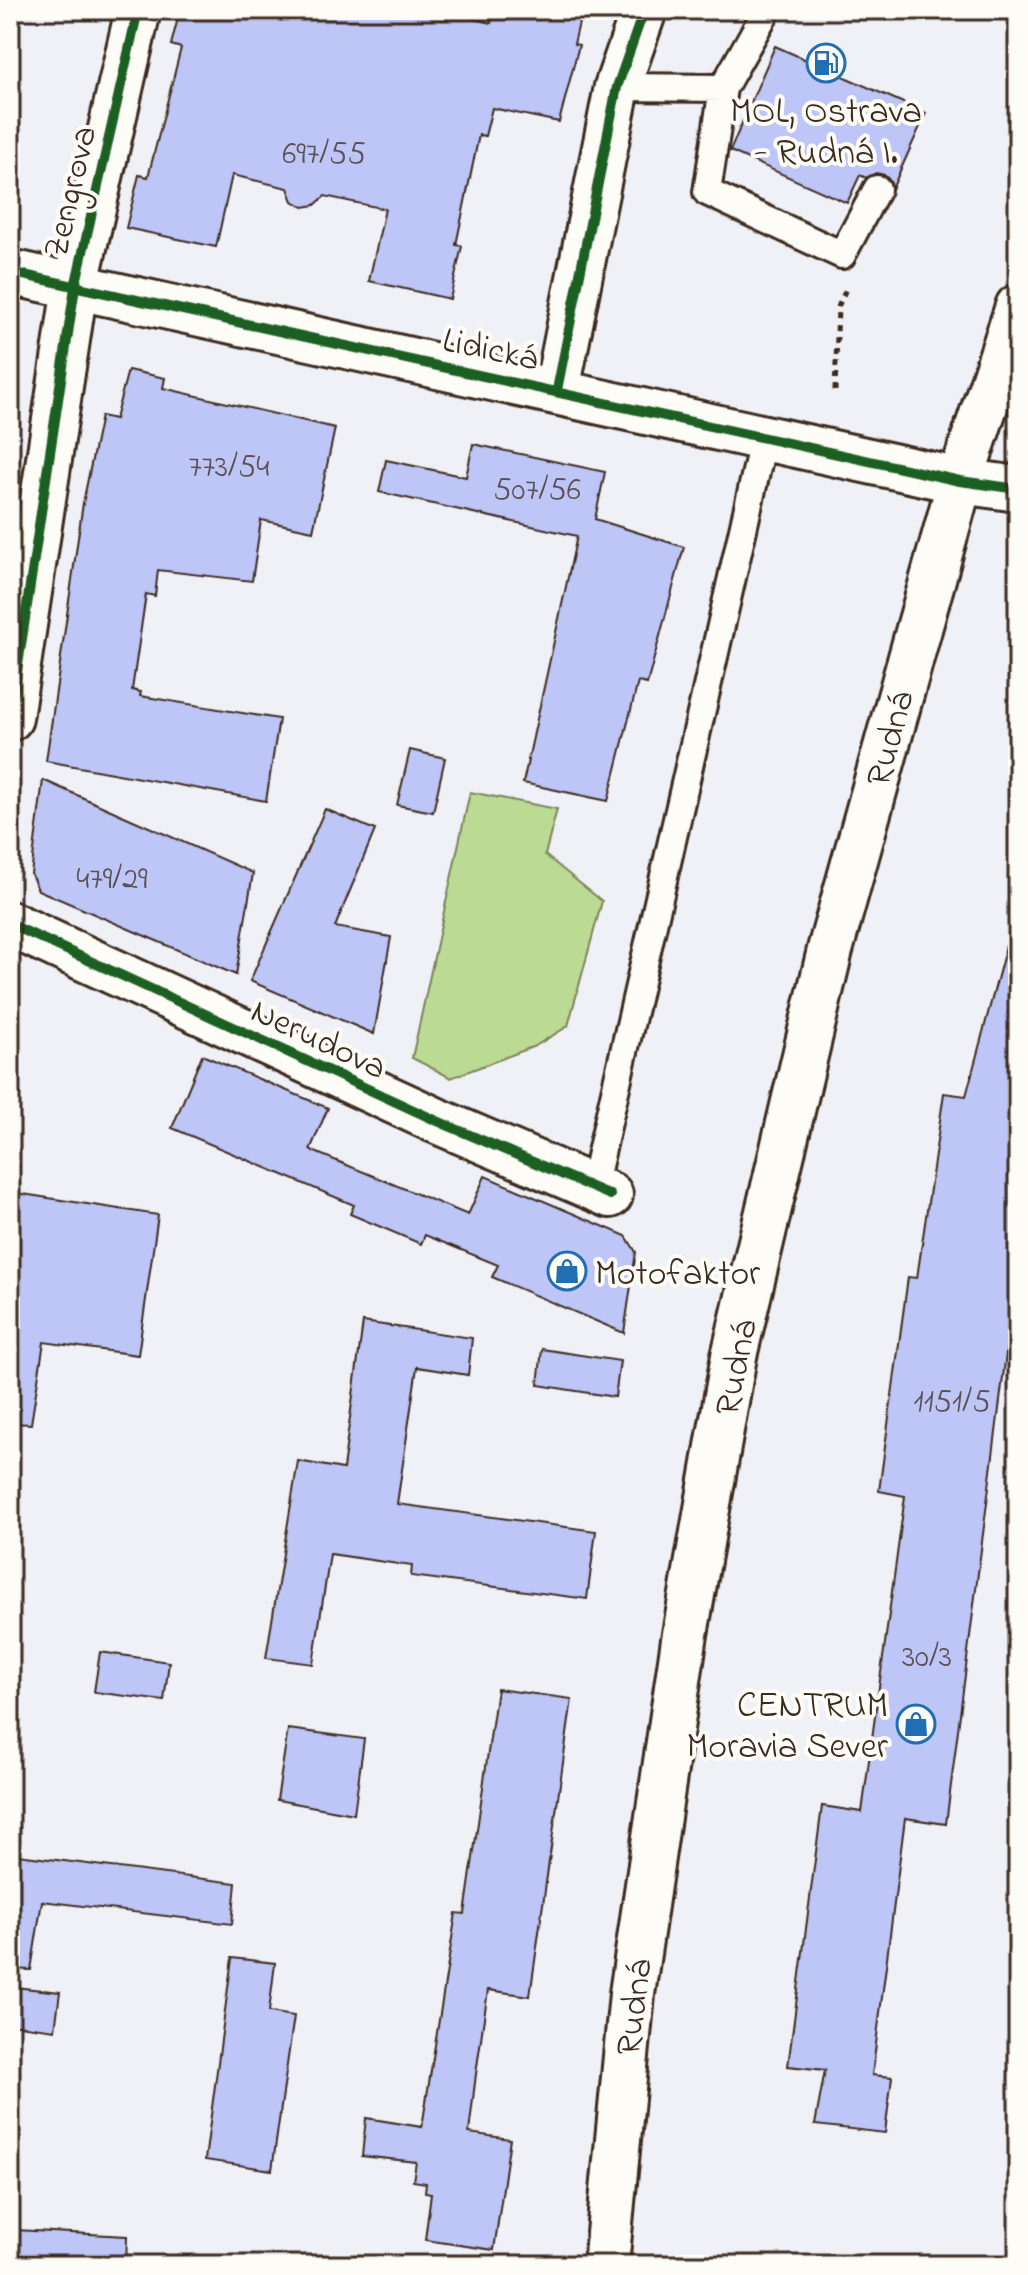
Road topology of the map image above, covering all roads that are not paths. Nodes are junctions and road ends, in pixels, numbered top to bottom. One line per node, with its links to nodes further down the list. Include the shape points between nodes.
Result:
1 (136, 10): 8 (street, Zengrova)
2 (644, 10): 4 (street)
3 (767, 10): 5 (lane)
4 (617, 87): 5 (lane); 10 (street)
5 (723, 88): 6 (lane, via 707,192 842,255)
6 (877, 189)
7 (10, 272): 8 (street, Lidická)
8 (75, 287): 10 (street, Lidická); 14 (street, Zengrova)
9 (1018, 307): 12 (street, Rudná)
10 (557, 390): 11 (street, Lidická)
11 (764, 437): 12 (street, Lidická); 16 (lane)
12 (960, 481): 13 (street, Lidická); 17 (street, Rudná, via 830,950 734,1356 684,1640 632,1994)
13 (1018, 489)
14 (10, 718)
15 (10, 924): 16 (street, Nerudova)
16 (601, 1191)
17 (606, 2265)

